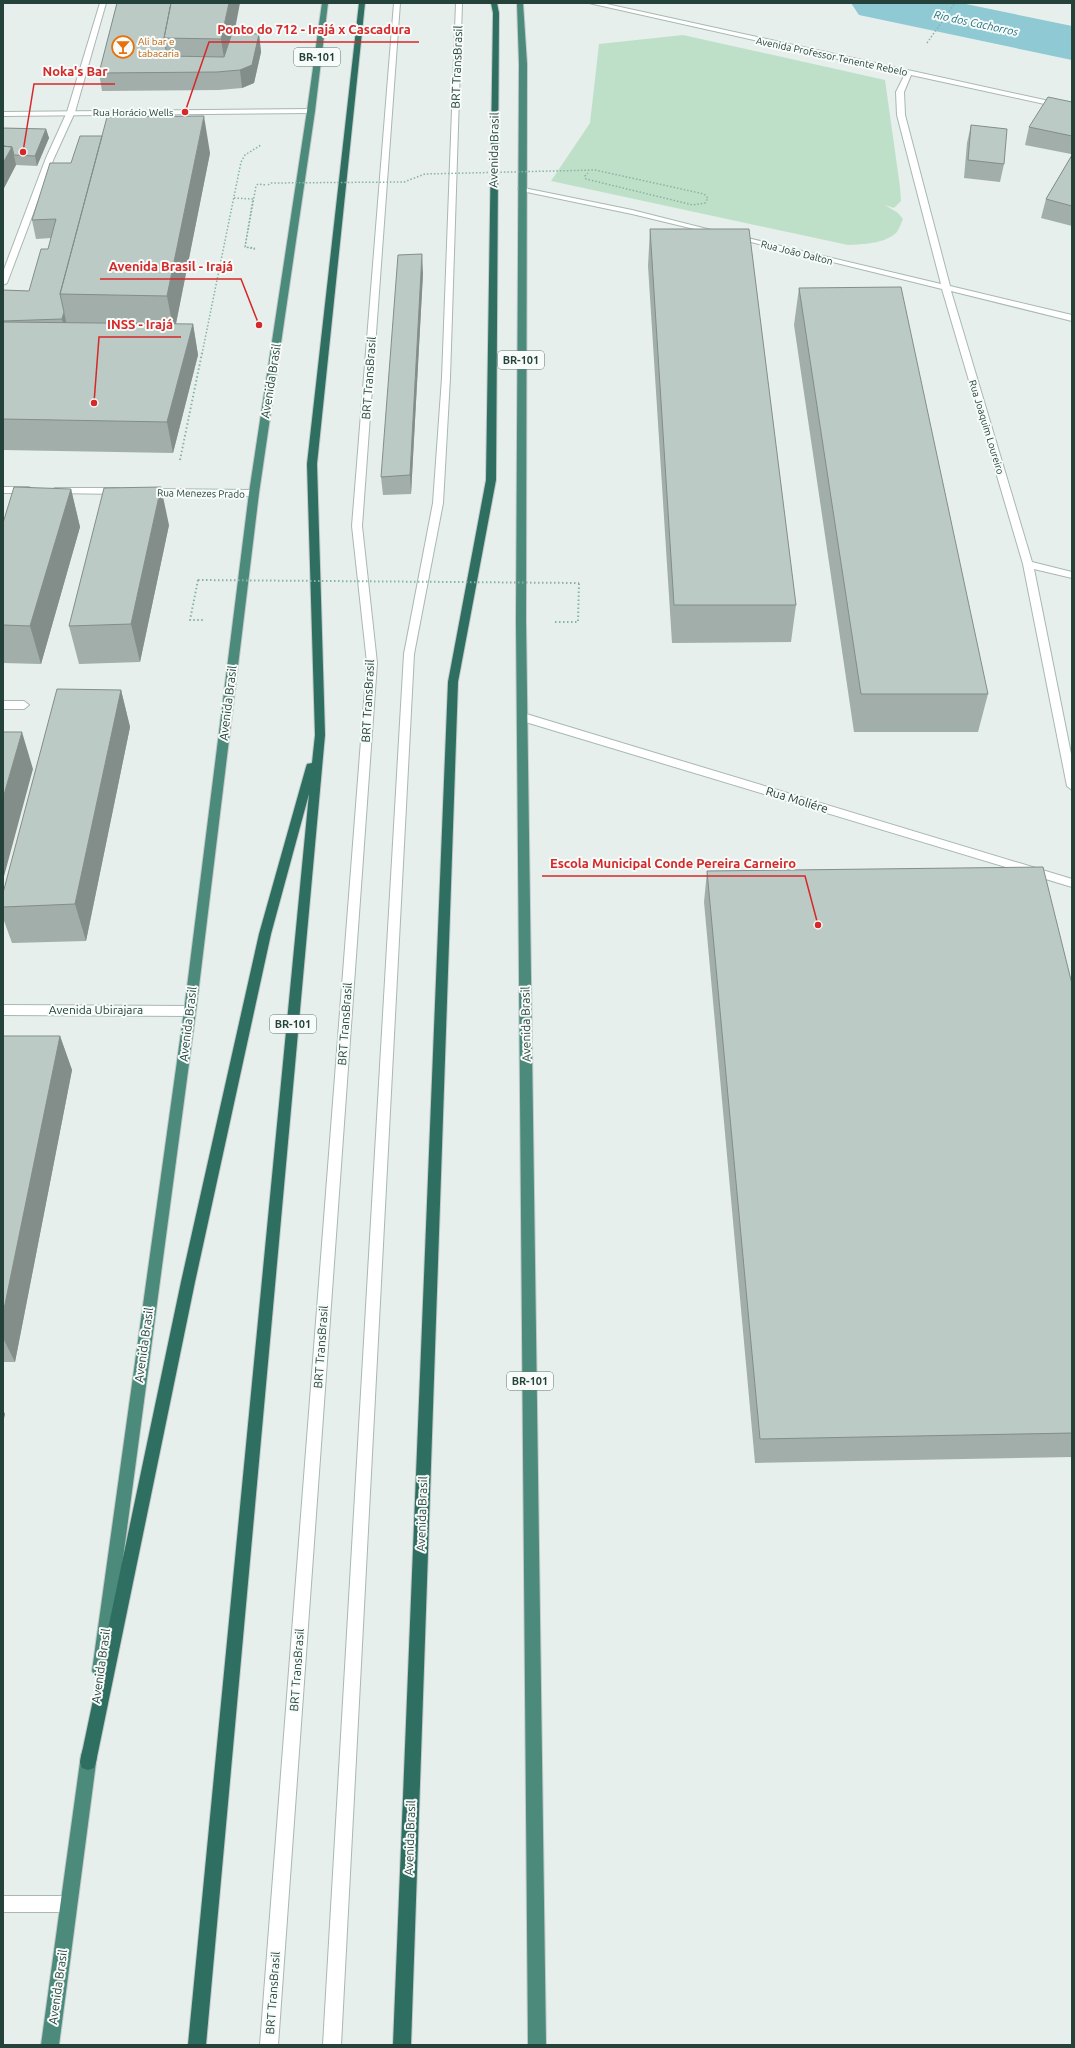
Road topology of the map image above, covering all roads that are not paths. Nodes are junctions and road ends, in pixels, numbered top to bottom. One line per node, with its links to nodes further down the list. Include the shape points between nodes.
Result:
1 (103, 3): 11 (street)
2 (325, 3): 12 (highway, Avenida Brasil / BR-101)
3 (362, 3): 25 (highway, BR-101, via 312,464)
4 (396, 3): 35 (street, BRT TransBrasil, via 358,526 372,663)
5 (459, 3): 36 (street, BRT TransBrasil, via 446,378 438,502 408,654)
6 (494, 3): 37 (highway, Avenida Brasil / BR-101, via 496,13 491,480 453,682)
7 (520, 3): 14 (highway, Avenida Brasil / BR-101, via 523,64)
8 (592, 3): 9 (street, Avenida Professor Tenente Rebelo)
9 (909, 72): 10 (street, Avenida Professor Tenente Rebelo); 16 (street, Rua Joaquim Loureiro, via 900,92 901,115)
10 (1072, 108)
11 (71, 112): 12 (street, Rua Horácio Wells); 13 (street, Rua Horácio Wells); 15 (street, via 50,158)
12 (311, 112): 19 (highway, Avenida Brasil / BR-101)
13 (3, 114)
14 (522, 189): 16 (street, Rua João Dalton, via 632,212); 24 (highway, Avenida Brasil / BR-101)
15 (3, 283)
16 (946, 288): 17 (street, Rua João Dalton); 20 (street, Rua Joaquim Loureiro)
17 (1072, 318)
18 (3, 490): 19 (street, Rua Menezes Prado)
19 (254, 493): 29 (highway, Avenida Brasil / BR-101)
20 (1028, 564): 21 (street); 26 (street, Rua Joaquim Loureiro)
21 (1072, 575)
22 (3, 705): 23 (street)
23 (24, 705)
24 (523, 716): 27 (street, Rua Moliére); 38 (highway, Avenida Brasil / BR-101)
25 (320, 735): 30 (highway, via 265,934 186,1290); 34 (highway, BR-101)
26 (1072, 786)
27 (1072, 883)
28 (3, 1010): 29 (street, Avenida Ubirajara)
29 (190, 1011): 30 (highway, Avenida Brasil / BR-101)
30 (88, 1762): 32 (highway, Avenida Brasil / BR-101)
31 (3, 1904): 32 (street)
32 (69, 1904): 33 (highway, Avenida Brasil / BR-101)
33 (50, 2045)
34 (197, 2045)
35 (269, 2045)
36 (332, 2045)
37 (402, 2045)
38 (537, 2045)

